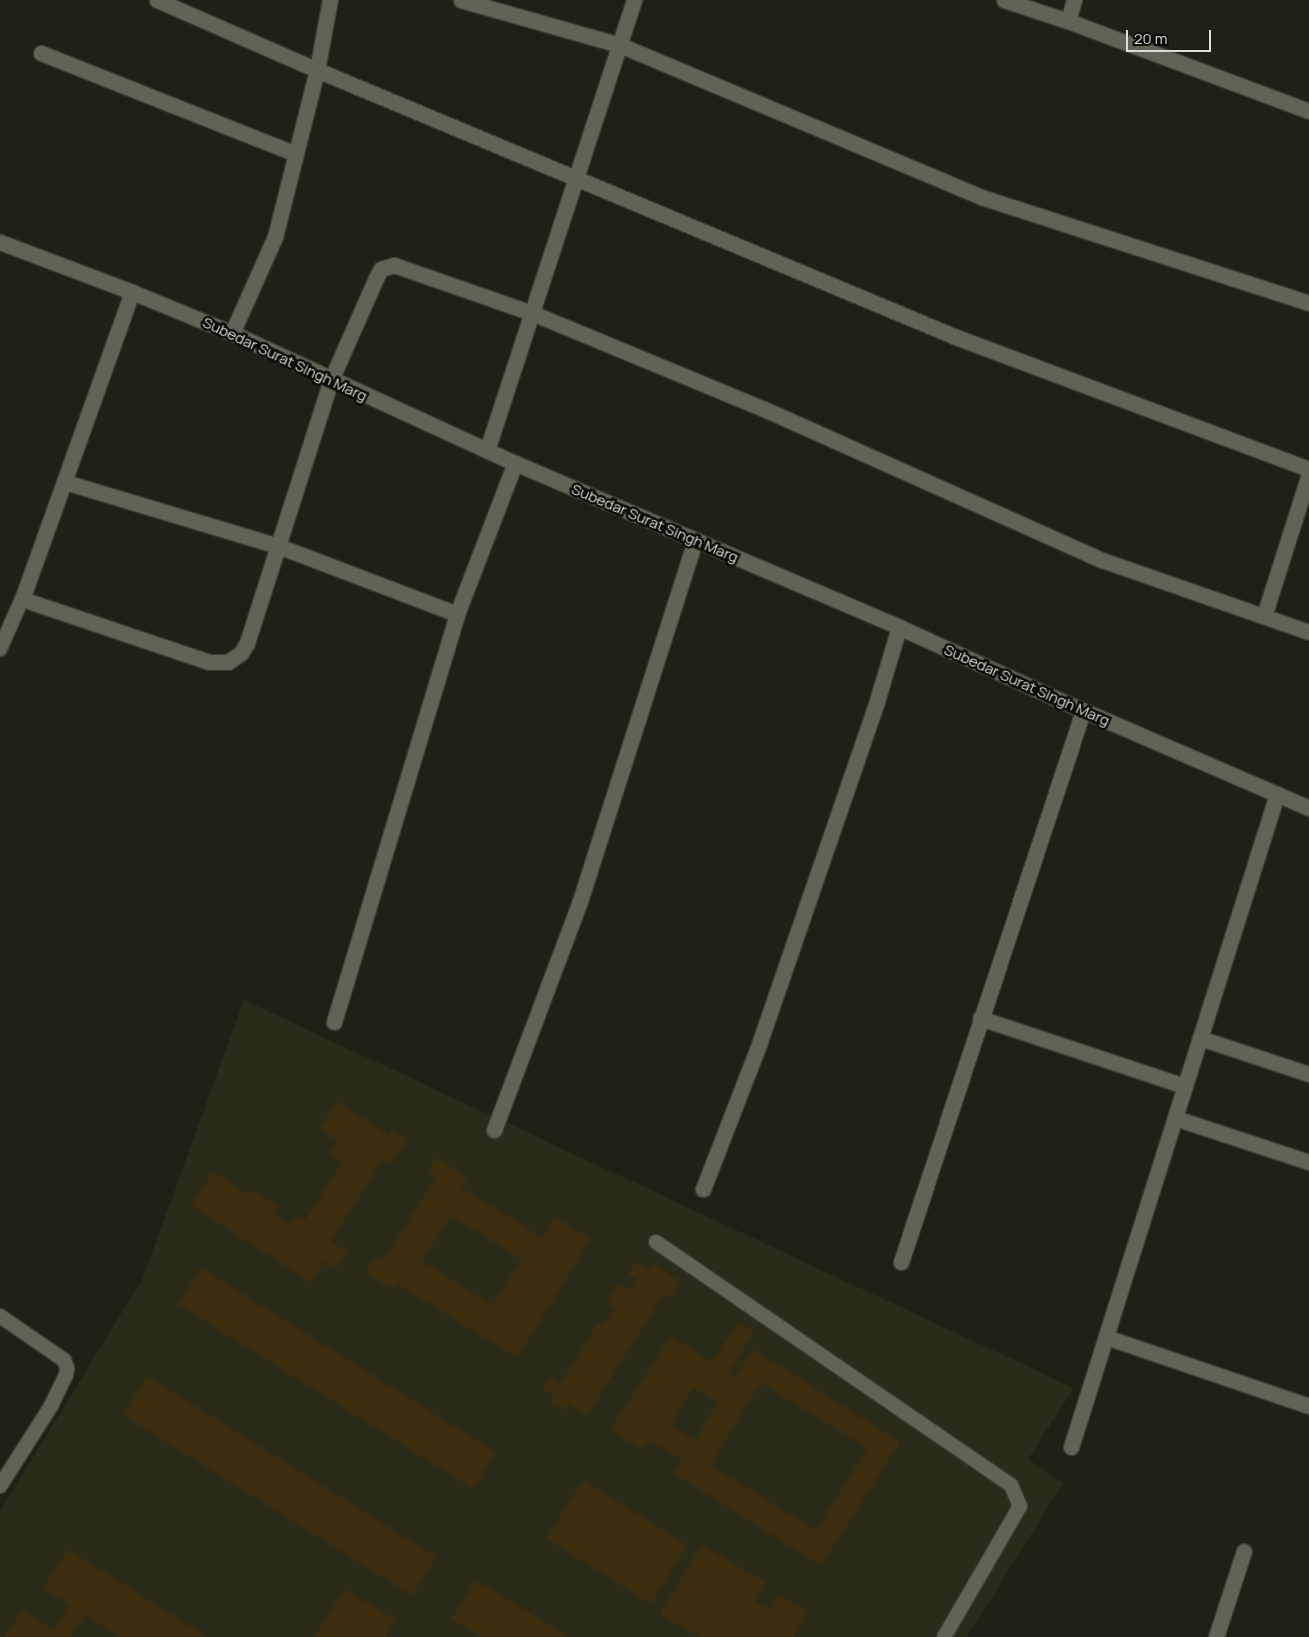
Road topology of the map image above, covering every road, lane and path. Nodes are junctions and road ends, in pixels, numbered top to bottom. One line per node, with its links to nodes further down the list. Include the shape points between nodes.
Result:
1 (157, 0): 10 (street)
2 (330, 0): 10 (street)
3 (461, 0): 8 (street)
4 (634, 0): 8 (street)
5 (1004, 0): 7 (street)
6 (1074, 0): 7 (street)
7 (1068, 21): 11 (street)
8 (620, 44): 13 (street); 16 (street, via 982,197)
9 (41, 53): 12 (street)
10 (317, 70): 12 (street); 13 (street)
11 (1309, 111)
12 (296, 154): 18 (street, via 276,237)
13 (576, 179): 17 (street); 22 (street, via 956,337)
14 (0, 242): 15 (street, Subedar Surat Singh Marg)
15 (132, 292): 18 (street, Subedar Surat Singh Marg); 24 (street)
16 (1309, 303)
17 (532, 313): 19 (street, via 394,265 387,266 376,278); 20 (street); 29 (street, via 764,410 1102,560)
18 (232, 333): 19 (street, Subedar Surat Singh Marg)
19 (331, 380): 20 (street, Subedar Surat Singh Marg); 26 (street)
20 (487, 450): 21 (street, Subedar Surat Singh Marg)
21 (515, 463): 25 (street, Subedar Surat Singh Marg); 28 (street)
22 (1309, 469)
23 (1309, 474): 29 (street)
24 (65, 482): 26 (street); 27 (street)
25 (695, 541): 30 (street, Subedar Surat Singh Marg); 42 (street, via 580,901)
26 (278, 546): 27 (street, via 248,643 241,654 228,662 209,662); 28 (street)
27 (22, 599): 32 (lane)
28 (457, 614): 37 (street)
29 (1264, 616): 31 (street)
30 (898, 626): 33 (street, Subedar Surat Singh Marg); 44 (street, via 877,701 770,1012)
31 (1309, 632)
32 (0, 648)
33 (1083, 711): 34 (street, Subedar Surat Singh Marg); 36 (street)
34 (1277, 794): 35 (street, Subedar Surat Singh Marg); 38 (street)
35 (1309, 808)
36 (980, 1018): 40 (street); 46 (street)
37 (334, 1022)
38 (1200, 1038): 39 (street); 40 (street)
39 (1309, 1074)
40 (1185, 1086): 41 (street)
41 (1175, 1118): 43 (street); 48 (street)
42 (494, 1130)
43 (1309, 1162)
44 (703, 1189)
45 (656, 1242): 54 (lane, via 1011,1485 1020,1506)
46 (901, 1262)
47 (0, 1316): 51 (lane, via 64,1360 67,1368 51,1406)
48 (1106, 1338): 49 (street); 50 (street)
49 (1309, 1406)
50 (1071, 1447)
51 (6, 1465): 52 (lane)
52 (0, 1486)
53 (1244, 1551): 55 (street)
54 (944, 1637)
55 (1216, 1637)

